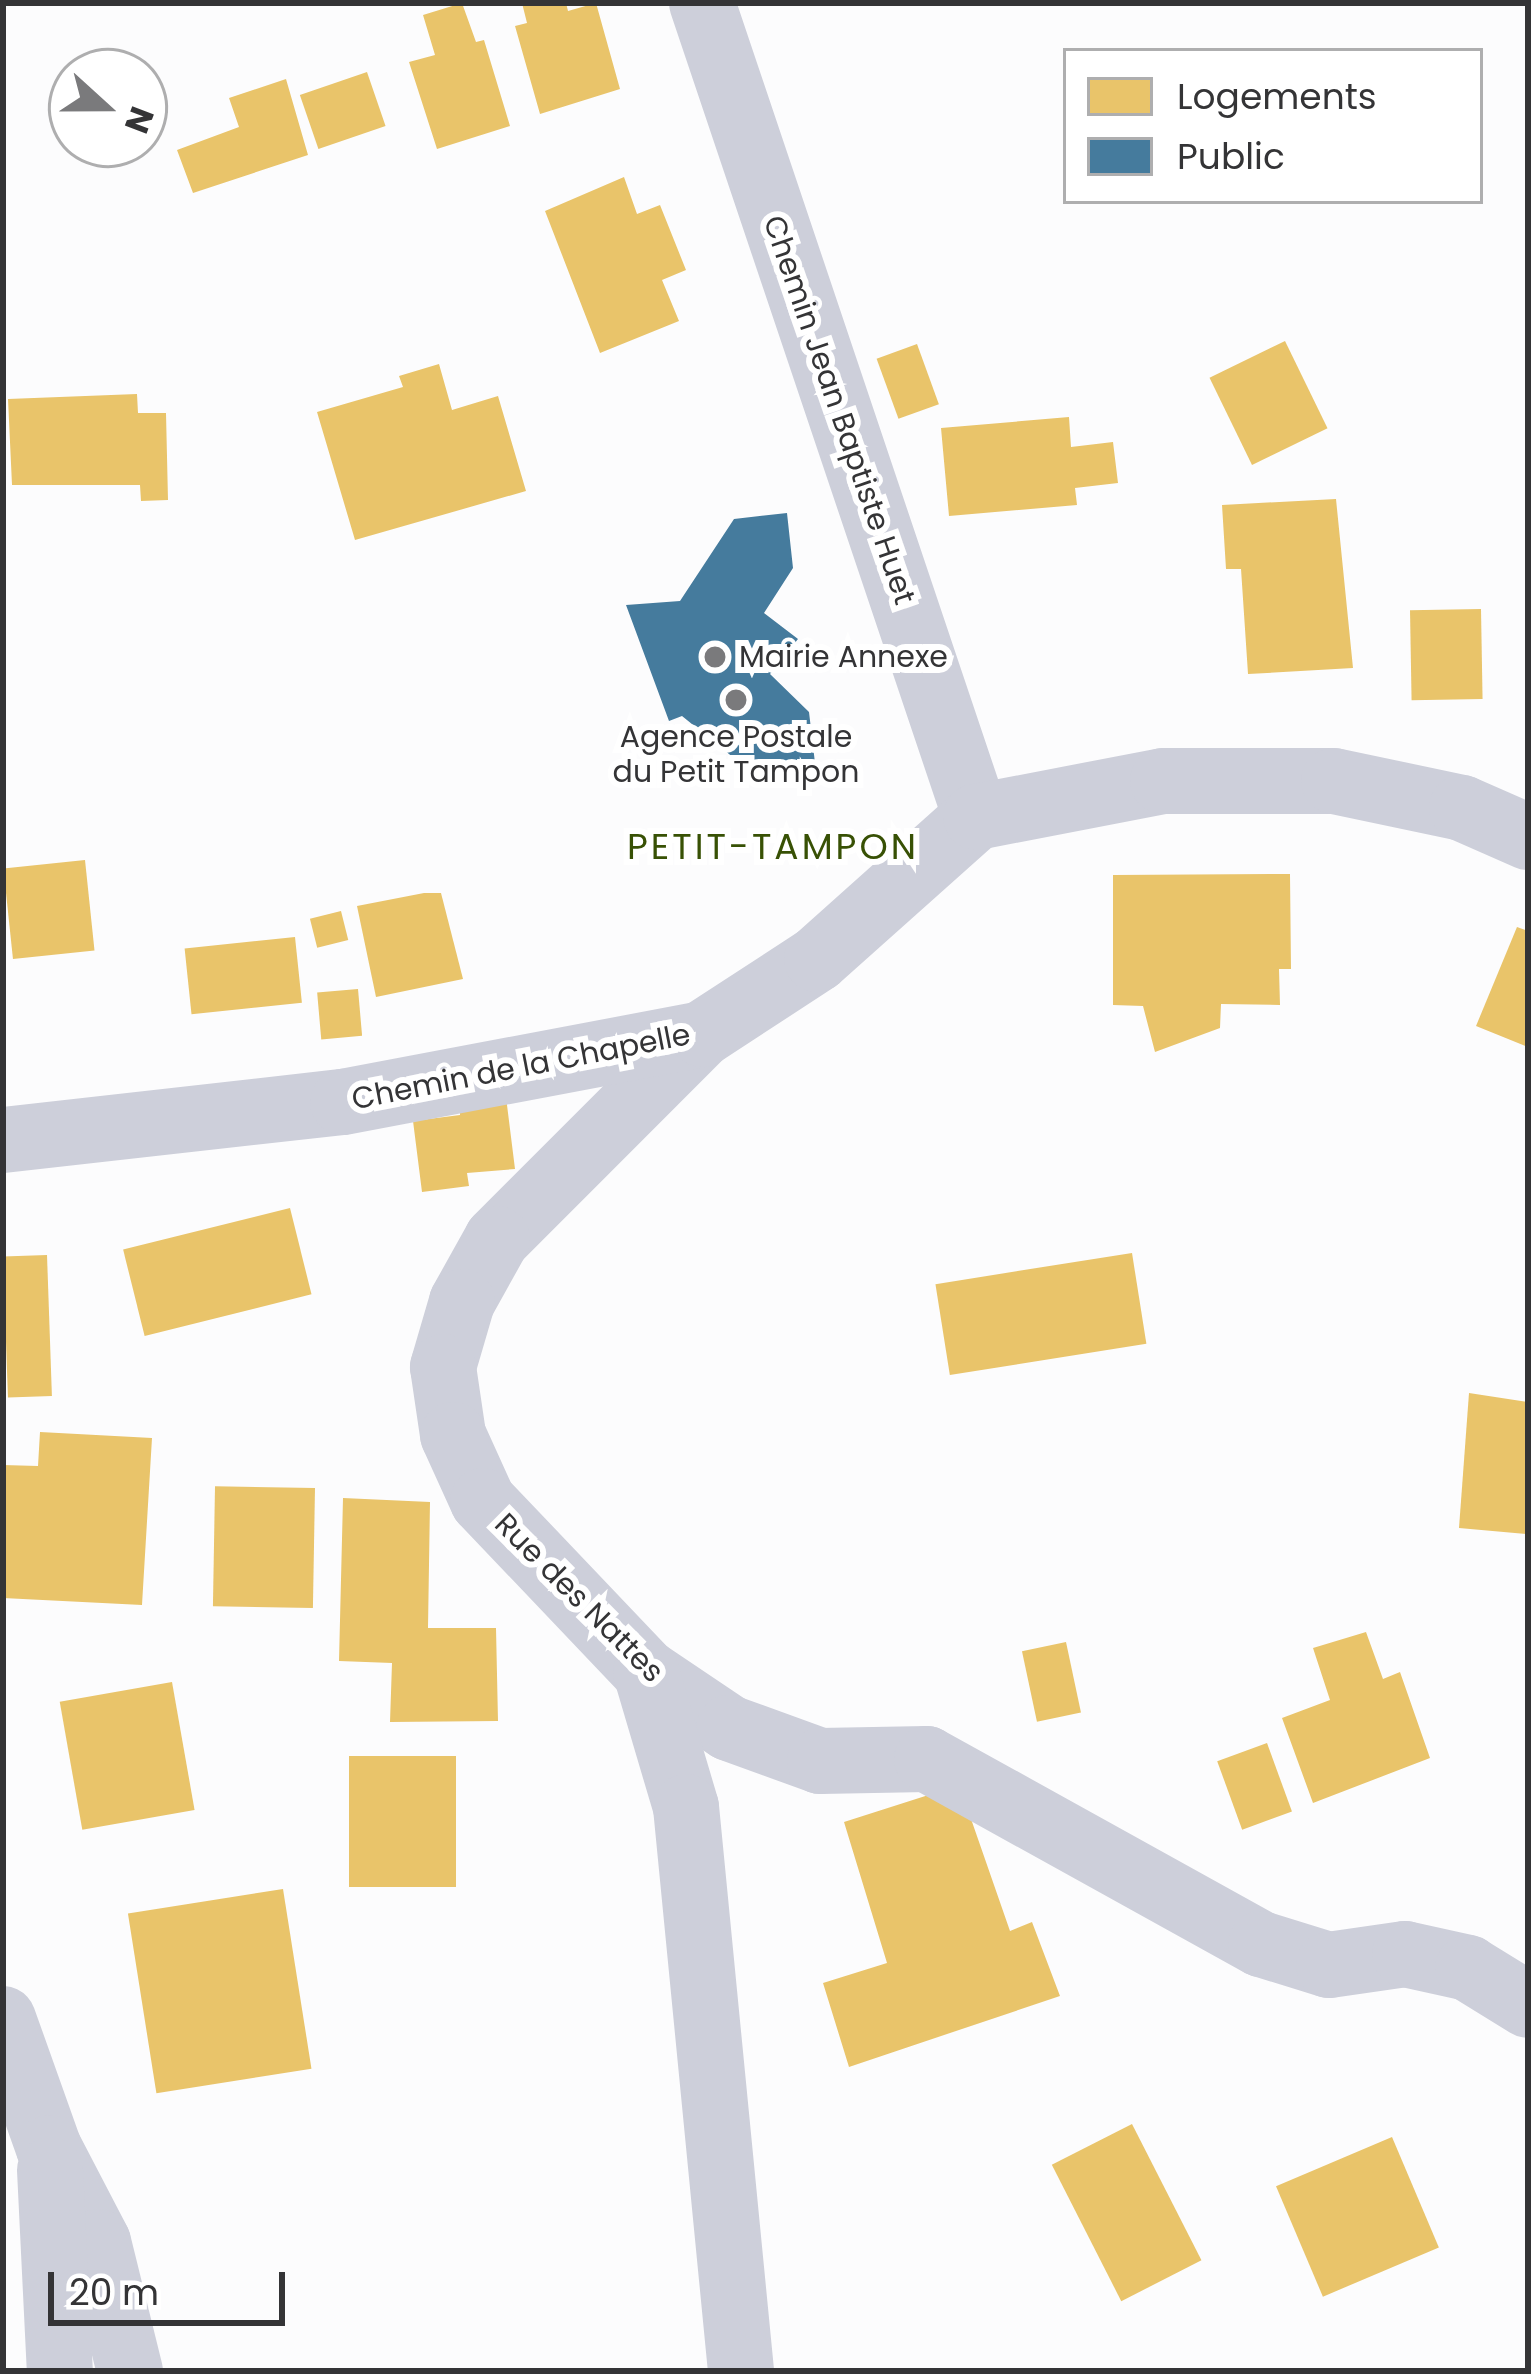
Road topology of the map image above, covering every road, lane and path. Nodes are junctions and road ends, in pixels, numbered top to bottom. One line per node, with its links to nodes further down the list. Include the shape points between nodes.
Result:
1 (702, 3): 2 (street, Chemin Jean Baptiste Huet)
2 (976, 817): 3 (street, via 1163,782 1334,782 1462,808); 4 (street, Chemin de la Chapelle, via 817,959)
3 (1528, 837)
4 (703, 1034): 5 (street, Chemin de la Chapelle, via 343,1102); 6 (street, Rue des Nattes, via 497,1239 462,1302 443,1367 452,1436 484,1502)
5 (3, 1140)
6 (646, 1672): 7 (street, Rue des Nattes, via 729,1728 820,1761 927,1759 1262,1944 1330,1965 1405,1954 1468,1968); 12 (street, via 686,1808)
7 (1528, 2005)
8 (3, 2019): 9 (street)
9 (50, 2148): 10 (street); 11 (street, via 98,2242)
10 (60, 2371)
11 (130, 2371)
12 (741, 2371)

